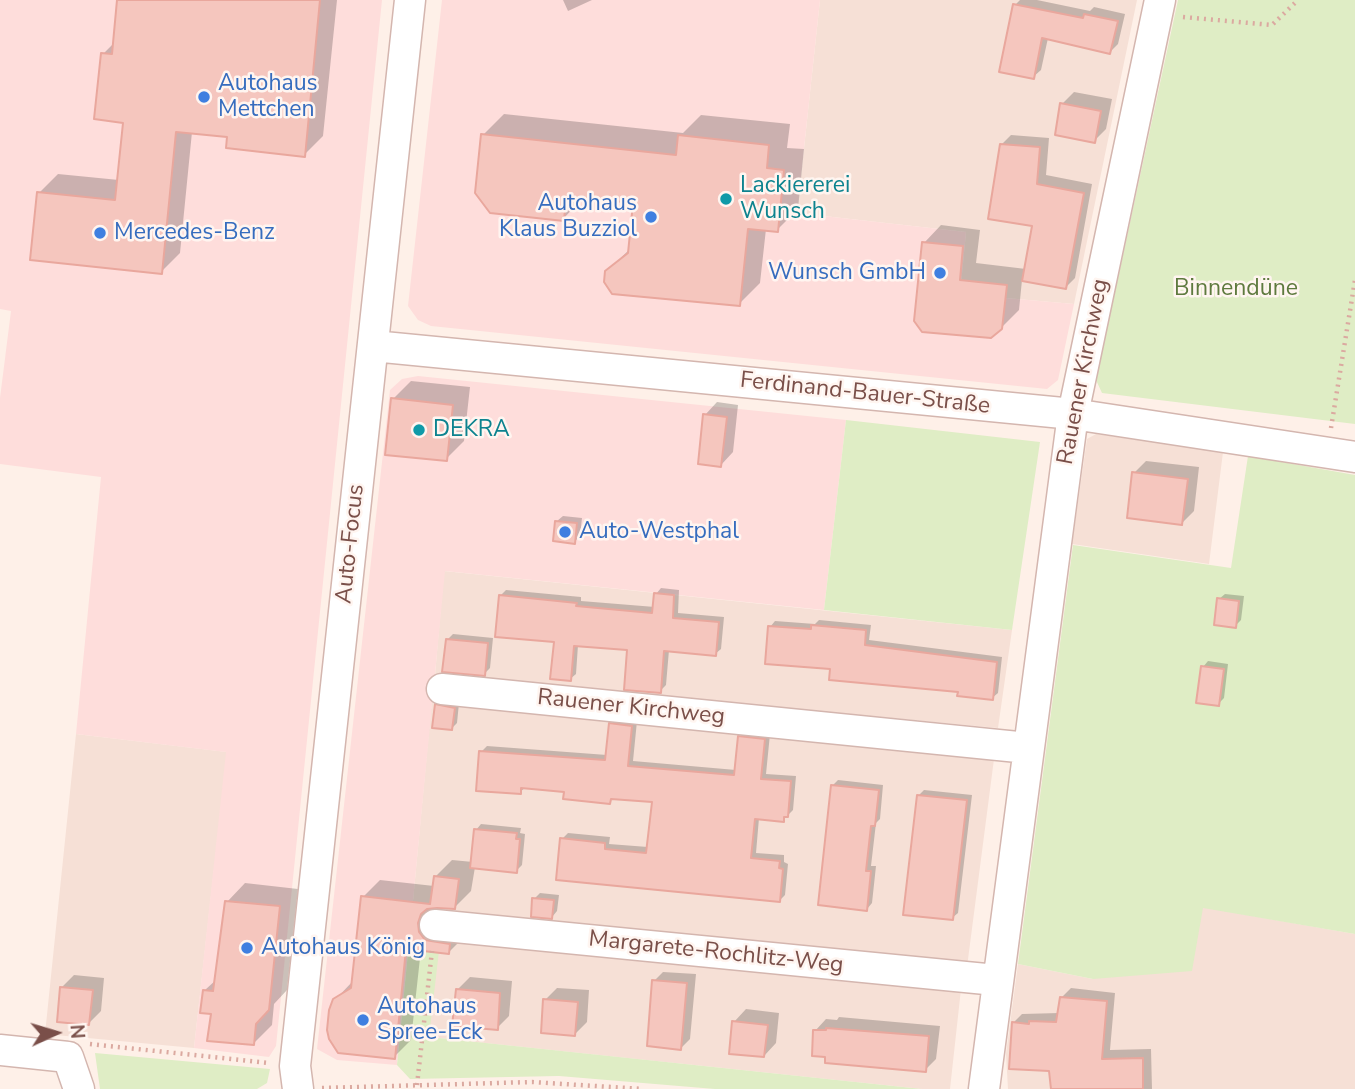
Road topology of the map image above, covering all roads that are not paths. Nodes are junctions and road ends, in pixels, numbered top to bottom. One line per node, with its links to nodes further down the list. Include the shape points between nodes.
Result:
1 (410, 0): 3 (street, Auto-Focus)
2 (1159, 7): 4 (street, Rauener Kirchweg)
3 (373, 346): 4 (street, Ferdinand-Bauer-Straße); 11 (street, Auto-Focus)
4 (1073, 414): 5 (street, Ferdinand-Bauer-Straße); 7 (street, Rauener Kirchweg)
5 (1341, 455)
6 (442, 689): 7 (street, Rauener Kirchweg)
7 (1028, 748): 9 (street, Rauener Kirchweg)
8 (435, 926): 9 (street, Margarete-Rochlitz-Weg)
9 (996, 980): 13 (street, Rauener Kirchweg)
10 (0, 1050): 12 (street, via 68,1057)
11 (296, 1077)
12 (79, 1089)
13 (984, 1089)

